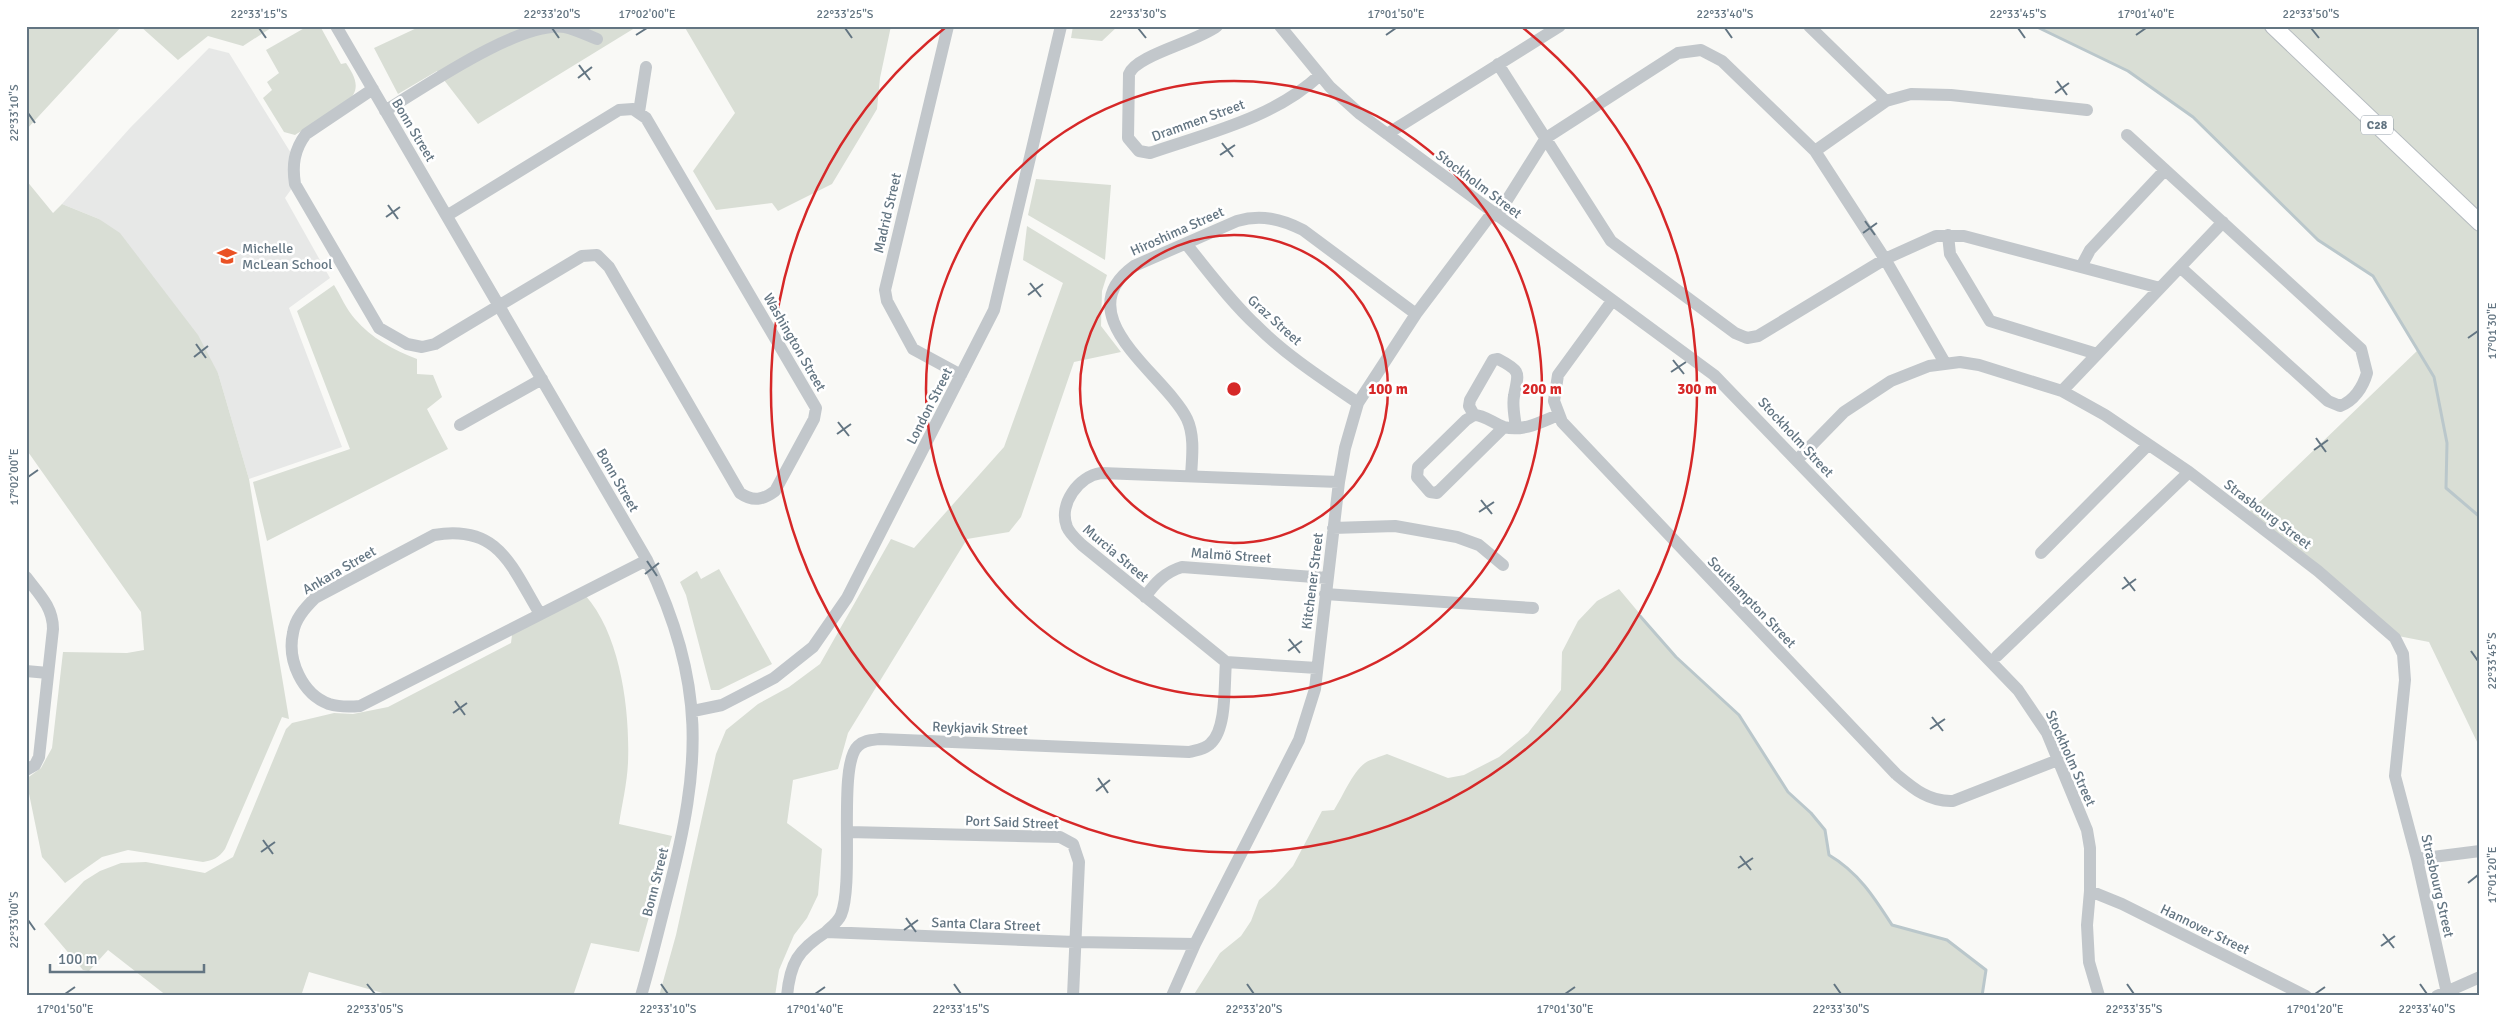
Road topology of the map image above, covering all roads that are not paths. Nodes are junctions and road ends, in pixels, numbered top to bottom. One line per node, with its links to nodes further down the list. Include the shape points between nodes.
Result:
1 (336, 26): 13 (street, Bonn Street)
2 (948, 26): 38 (street, Madrid Street, via 885,290 887,301 913,349)
3 (1062, 26): 38 (street, London Street, via 997,301)
4 (1217, 26): 12 (street, Drammen Street, via 1198,39 1132,67 1129,74 1128,138 1139,151 1150,153 1272,110)
5 (1280, 26): 12 (street, Stockholm Street)
6 (1560, 26): 10 (street)
7 (1809, 26): 14 (street)
8 (2273, 26): 26 (main road, C28)
9 (597, 39): 16 (street, via 566,28 516,37)
10 (1498, 64): 18 (street); 20 (street)
11 (646, 66): 17 (street)
12 (1320, 75): 18 (street, Stockholm Street, via 1344,100)
13 (372, 89): 16 (street, Bonn Street); 34 (street, via 306,134 298,145 293,170 300,193 380,328 392,338 422,347 435,344)
14 (1886, 101): 15 (street, via 1911,94 1950,95); 21 (street)
15 (2087, 110)
16 (385, 111): 24 (street, Bonn Street)
17 (639, 112): 24 (street, via 625,108 613,113); 34 (street, Washington Street, via 646,118 816,408 814,419 775,491 755,500 740,493 604,260 597,255 582,256)
18 (1387, 134): 23 (street, Stockholm Street)
19 (2126, 135): 22 (street)
20 (1546, 138): 21 (street, via 1678,53 1701,50 1722,61); 23 (street, Kitchener Street); 29 (street, via 1611,241 1734,334 1747,338 1758,336)
21 (1815, 151): 29 (street)
22 (2165, 170): 25 (street); 30 (street, via 2090,250)
23 (1495, 214): 33 (street, Stockholm Street); 35 (street, Kitchener Street)
24 (448, 215): 34 (street, Bonn Street)
25 (2223, 222): 31 (street); 31 (street, via 2361,349 2367,373 2357,394 2340,406 2328,401)
26 (2480, 223)
27 (1948, 234): 29 (street); 30 (street); 36 (street, via 1950,254 1990,321)
28 (1187, 245): 35 (street, Hiroshima Street, via 1250,217 1277,219 1302,230); 41 (street, Graz Street, via 1235,304 1266,335 1313,373); 49 (street, Hiroshima Street, via 1127,271 1111,299 1110,314 1118,334 1186,418 1192,441)
29 (1885, 258): 37 (street)
30 (2081, 267): 32 (street)
31 (2180, 267): 32 (street)
32 (2160, 288): 36 (street)
33 (1612, 301): 43 (street, via 1558,375 1554,396); 47 (street, Stockholm Street, via 1714,375)
34 (500, 307): 39 (street, Bonn Street)
35 (1416, 314): 41 (street, Kitchener Street)
36 (2097, 354): 40 (street)
37 (1945, 363): 40 (street, Strasbourg Street, via 1979,366); 47 (street, Strasbourg Street, via 1912,372 1874,391 1844,412)
38 (961, 375): 66 (street, London Street, via 848,598 826,632 813,647 774,678 722,705)
39 (542, 380): 44 (street); 53 (street, Bonn Street)
40 (2062, 391): 46 (street, Strasbourg Street, via 2106,415)
41 (1358, 403): 50 (street, Kitchener Street)
42 (1474, 415): 45 (street); 45 (street, via 1469,406 1470,400 1493,360 1498,358 1518,374 1519,379); 45 (street, via 1418,467 1418,477 1430,492 1436,493)
43 (1558, 415): 45 (street, via 1526,428); 67 (street, Southampton Street, via 1586,450 1896,774 1916,791 1940,801 1960,800)
44 (460, 425)
45 (1510, 427)
46 (2148, 445): 48 (street, Strasbourg Street); 52 (street)
47 (1797, 460): 67 (street, Stockholm Street, via 2018,690 2041,722)
48 (2189, 472): 61 (street); 71 (street, Strasbourg Street, via 2318,571 2399,643 2405,680 2395,776)
49 (1191, 476): 50 (street, Murcia Street); 58 (street, Murcia Street, via 1096,474 1074,490 1068,502 1065,515 1070,534)
50 (1339, 482): 51 (street, Kitchener Street)
51 (1334, 528): 54 (street, via 1395,526 1457,536 1479,545); 56 (street, Kitchener Street)
52 (2041, 553)
53 (647, 560): 60 (street, Ankara Street); 66 (street, Bonn Street, via 679,638)
54 (1503, 566)
55 (26, 577): 65 (street, via 48,606 53,620)
56 (1327, 578): 57 (street, Kitchener Street); 58 (street, Malmö Street, via 1182,567 1165,574)
57 (1325, 594): 59 (street); 63 (street, Kitchener Street)
58 (1145, 597): 62 (street, Murcia Street)
59 (1533, 608)
60 (540, 614): 60 (street, Ankara Street, via 360,706 344,707 312,694 296,668 291,650 298,619 315,598 434,535 446,533 471,533 499,550)
61 (1998, 656)
62 (1226, 662): 63 (street); 69 (street, Reykjavik Street, via 1220,732 1209,745 1189,752 880,739 865,742 855,749 850,762)
63 (1317, 668): 75 (street, Kitchener Street, via 1315,689 1300,740)
64 (26, 670): 65 (street)
65 (48, 673): 68 (street, via 39,757 35,765)
66 (693, 711): 78 (street, Bonn Street, via 694,754 688,812)
67 (2058, 760): 72 (street, Stockholm Street, via 2088,836)
68 (26, 770)
69 (848, 832): 73 (street, Reykjavik Street, via 843,905 840,918); 74 (street, Port Said Street, via 1060,837 1070,841 1076,848 1080,871)
70 (2480, 851): 71 (street)
71 (2417, 860): 77 (street, Strasbourg Street)
72 (2090, 891): 82 (street, Stockholm Street, via 2087,925 2089,966); 83 (street, Hannover Street)
73 (826, 932): 74 (street, Santa Clara Street); 79 (street, via 799,954 789,976)
74 (1075, 942): 75 (street, Santa Clara Street); 80 (street)
75 (1195, 944): 81 (street, Kitchener Street)
76 (2480, 977): 77 (street)
77 (2442, 994)
78 (641, 996)
79 (786, 996)
80 (1073, 996)
81 (1172, 996)
82 (2099, 996)
83 (2306, 996)

